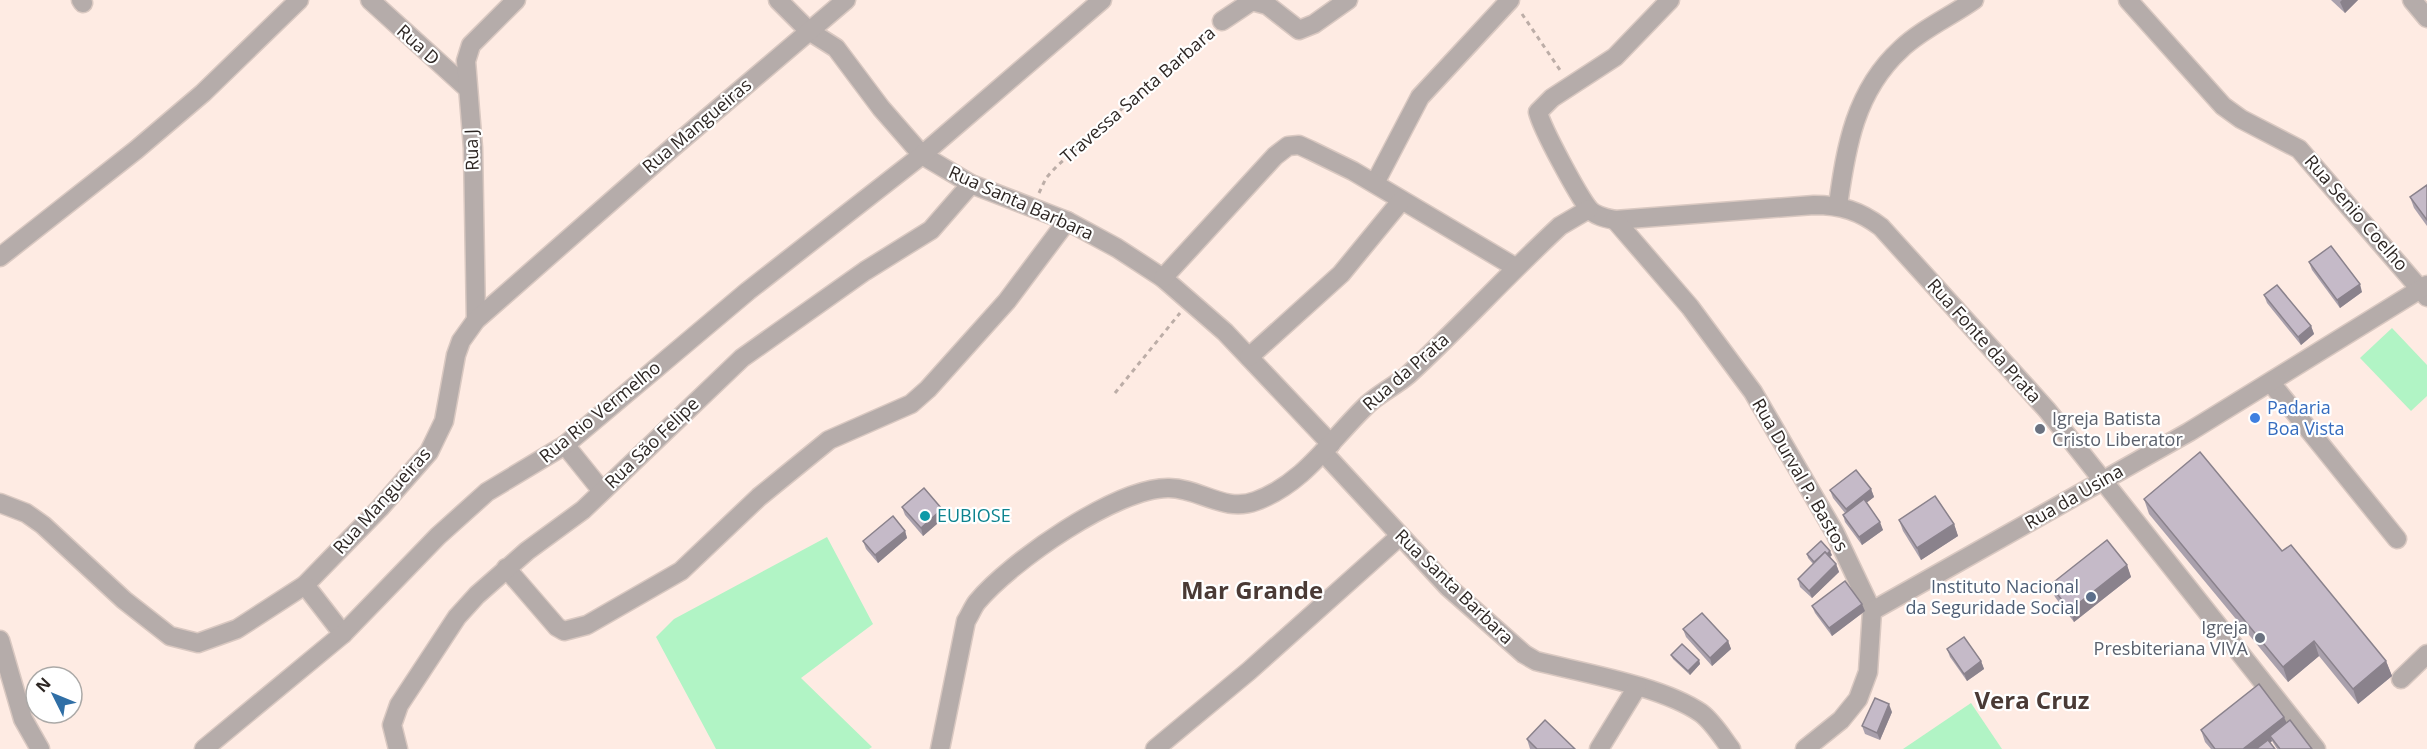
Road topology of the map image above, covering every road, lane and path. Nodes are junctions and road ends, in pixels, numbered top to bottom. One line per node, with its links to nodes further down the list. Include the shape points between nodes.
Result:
1 (299, 0): 27 (street, via 210,86 136,150)
2 (370, 0): 16 (street, Rua D)
3 (516, 0): 16 (street, Rua J, via 471,45 466,61)
4 (778, 0): 15 (street)
5 (846, 0): 15 (street, Rua Mangueiras)
6 (1102, 0): 18 (street, Rua Rio Vermelho)
7 (1348, 0): 14 (street, Travessa Santa Barbara, via 1299,30 1267,5 1251,1)
8 (1670, 0): 17 (street, via 1615,57)
9 (1974, 0): 22 (street, via 1901,49 1878,75 1861,101 1852,126)
10 (2128, 0): 30 (street, Rua Senio Coelho, via 2223,106 2299,149)
11 (2412, 0): 13 (street)
12 (1515, 5): 17 (path); 19 (street, via 1420,98)
13 (2427, 18)
14 (1222, 21): 23 (path, Travessa Santa Barbara, via 1057,166 1046,178)
15 (809, 31): 18 (street, via 836,48); 32 (street, Rua Mangueiras)
16 (467, 88): 32 (street, Rua J, via 473,148)
17 (1571, 88): 24 (street, via 1552,98 1538,112)
18 (922, 155): 20 (street, Rua Santa Barbara); 36 (street, Rua Rio Vermelho, via 748,291)
19 (1375, 183): 21 (street); 29 (street, via 1310,150 1288,146)
20 (970, 184): 23 (street, Rua Santa Barbara); 39 (street, Rua São Felipe, via 931,230 742,357)
21 (1401, 201): 28 (street); 33 (street, via 1341,274)
22 (1838, 205): 25 (street, Rua Fonte da Prata); 38 (street, Rua Fonte da Prata, via 1881,227 2047,410)
23 (1034, 206): 26 (street, Rua Santa Barbara)
24 (1589, 209): 25 (street, Rua Fonte da Prata); 28 (street, via 1560,226)
25 (1615, 220): 45 (street, Rua Durval P. Bastos, via 1690,307 1753,392 1835,533)
26 (1067, 221): 29 (street, Rua Santa Barbara); 43 (street, via 1006,301 920,397 814,451 750,505 693,562 667,579 587,625 564,631)
27 (0, 256)
28 (1515, 267): 37 (street, Rua da Prata, via 1406,376 1369,403)
29 (1162, 278): 31 (street, Rua Santa Barbara)
30 (2425, 290): 34 (street, Rua da Usina)
31 (1188, 302): 33 (street, Rua Santa Barbara); 35 (path)
32 (476, 320): 44 (street, Rua Mangueiras, via 456,355 444,421 429,452)
33 (1249, 357): 37 (street, Rua Santa Barbara)
34 (2271, 383): 38 (street, Rua da Usina); 42 (street)
35 (1115, 393)
36 (565, 445): 39 (street); 46 (street, Rua Rio Vermelho, via 487,492 438,536)
37 (1327, 448): 41 (street, Rua Santa Barbara); 54 (street, Rua da Prata, via 1293,482 1256,501 1238,505 1169,488 1124,499 1083,518 1002,577 966,621)
38 (2104, 480): 45 (street, Rua da Usina); 59 (street, Rua Fonte da Prata)
39 (602, 491): 43 (street, Rua São Felipe)
40 (0, 503): 44 (street, Rua Mangueiras, via 43,525 124,600 170,636 198,643 237,629)
41 (1400, 536): 50 (street, Rua Santa Barbara, via 1448,587 1524,654 1536,661); 55 (street)
42 (2397, 539)
43 (506, 568): 53 (street, Rua São Felipe, via 456,617 405,694 392,724)
44 (305, 585): 46 (street)
45 (1872, 611): 58 (street, Rua Durval P. Bastos, via 1868,672 1858,699 1841,720)
46 (343, 634): 52 (street, Rua Rio Vermelho)
47 (0, 640): 51 (street, via 23,719)
48 (2427, 654): 49 (street)
49 (2400, 679)
50 (1637, 687): 56 (street); 57 (street, Rua Santa Barbara, via 1702,714)
51 (40, 749)
52 (204, 749)
53 (398, 749)
54 (940, 749)
55 (1155, 749)
56 (1599, 749)
57 (1731, 749)
58 (1805, 749)
59 (2316, 749)

